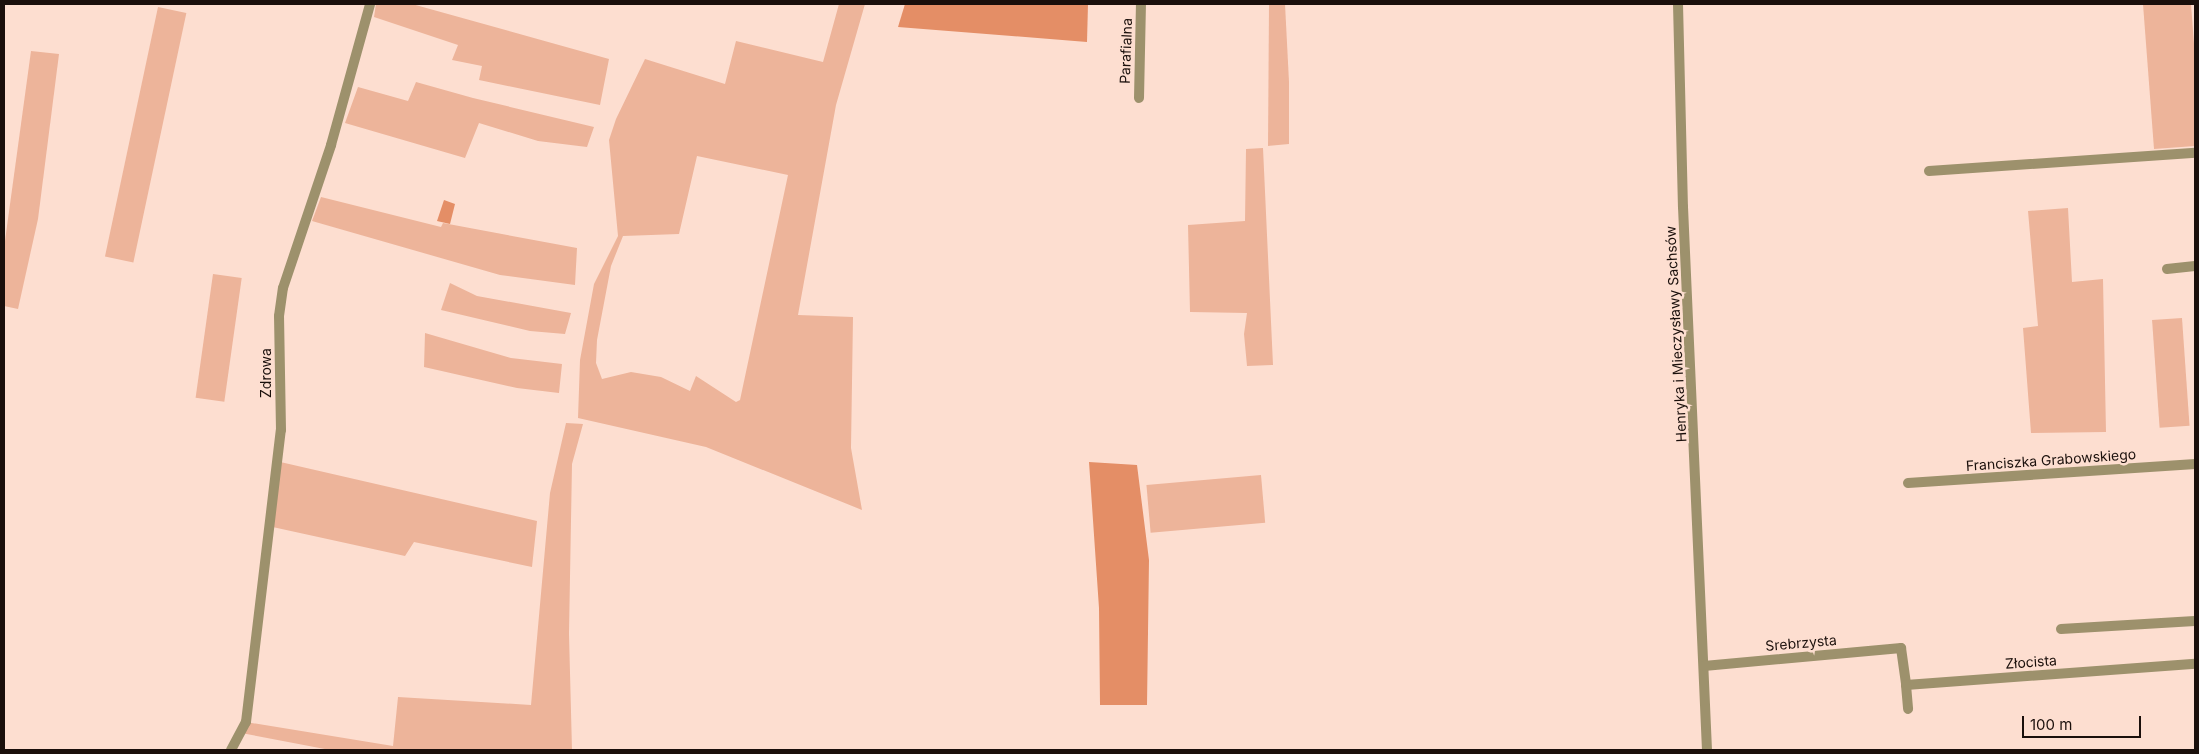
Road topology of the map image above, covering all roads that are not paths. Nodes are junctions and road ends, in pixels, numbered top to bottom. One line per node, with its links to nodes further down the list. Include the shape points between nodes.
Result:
1 (370, 4): 17 (street, Zdrowa, via 331,145 283,288 280,430 246,722)
2 (1141, 4): 4 (street, Parafialna)
3 (1678, 4): 13 (street, Henryka i Mieczysławy Sachsów, via 1682,188)
4 (1139, 98)
5 (2195, 153): 6 (street)
6 (1929, 171)
7 (2195, 266): 8 (street)
8 (2167, 268)
9 (2195, 464): 10 (street, Franciszka Grabowskiego)
10 (1908, 483)
11 (2195, 621): 12 (street)
12 (2061, 629)
13 (1704, 664): 15 (street, Srebrzysta, via 1901,648); 18 (street, Henryka i Mieczysławy Sachsów)
14 (2195, 664): 15 (street, Złocista)
15 (1906, 685): 16 (street)
16 (1908, 709)
17 (231, 750)
18 (1707, 750)

